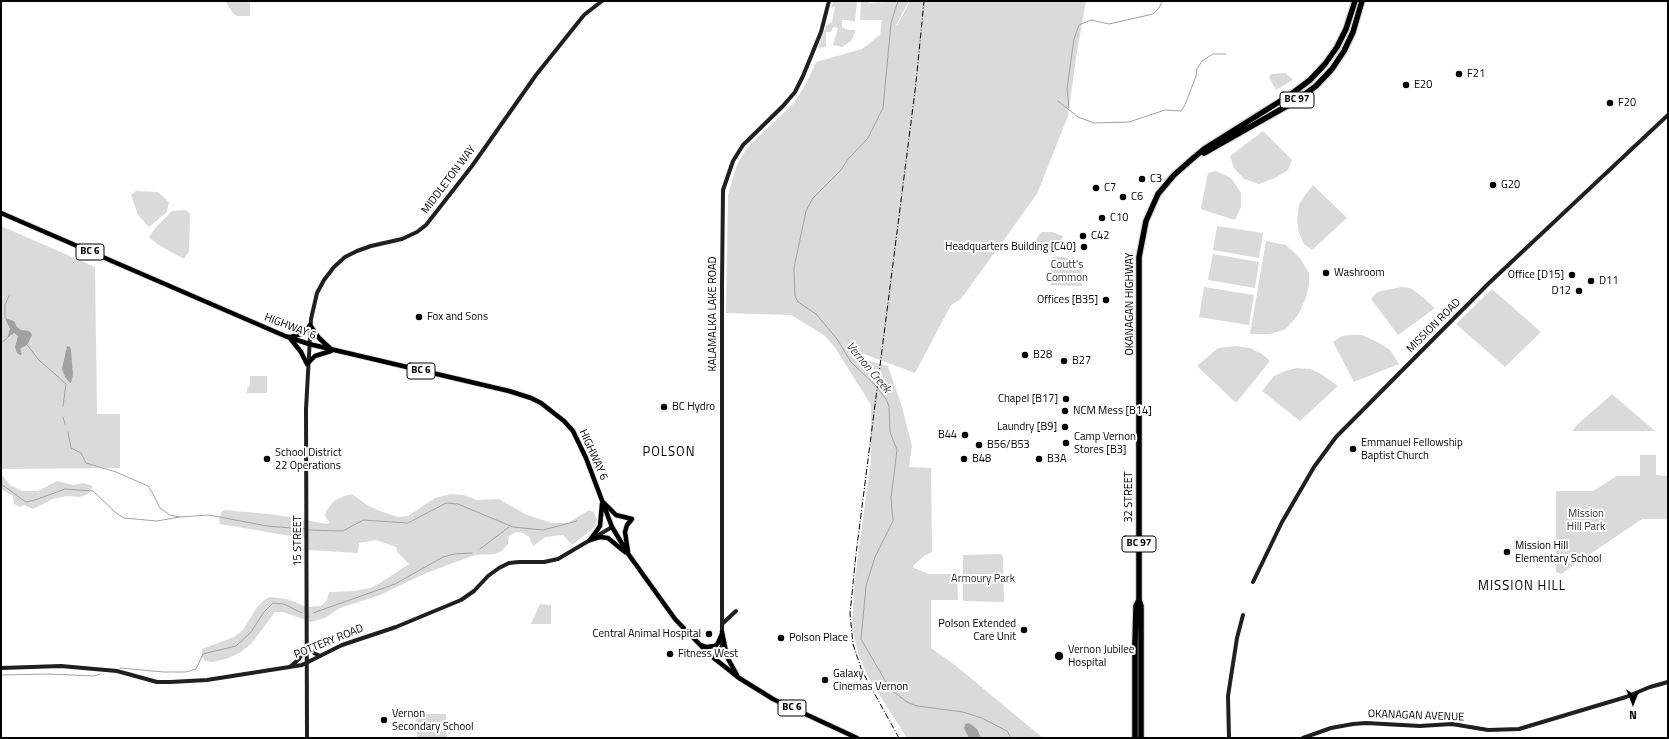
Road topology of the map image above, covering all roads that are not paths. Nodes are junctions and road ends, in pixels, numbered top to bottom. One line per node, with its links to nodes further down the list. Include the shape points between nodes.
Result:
1 (602, 1): 8 (street, MIDDLETON WAY, via 584,15 536,75 472,166 426,225 402,239 357,250 334,267 317,293)
2 (829, 1): 22 (street, KALAMALKA LAKE ROAD, via 821,32 795,92 743,145 733,161 723,190)
3 (1355, 1): 6 (highway, OKANAGAN HIGHWAY / BC 97, via 1337,47 1326,64 1310,80 1290,96 1204,149)
4 (1362, 1): 6 (highway, OKANAGAN HIGHWAY / BC 97, via 1353,32 1344,51 1316,86 1294,102)
5 (1668, 115): 18 (street, MISSION ROAD, via 1502,271 1336,437 1314,467 1282,522)
6 (1191, 160): 13 (highway, OKANAGAN HIGHWAY / BC 97, via 1158,194 1141,238)
7 (1, 213): 9 (main road, HIGHWAY 6 / BC 6)
8 (310, 326): 9 (main road, via 304,333); 10 (street, MIDDLETON WAY); 11 (main road)
9 (289, 337): 10 (main road, HIGHWAY 6 / BC 6); 12 (main road)
10 (309, 344): 11 (main road, HIGHWAY 6 / BC 6); 12 (street, 15 STREET)
11 (332, 351): 12 (main road, via 315,356); 14 (main road, HIGHWAY 6 / BC 6, via 509,391 541,403 573,430)
12 (307, 364): 25 (street, 15 STREET)
13 (1139, 370): 19 (highway, 32 STREET / BC 97)
14 (602, 500): 15 (main road, HIGHWAY 6 / BC 6); 16 (main road, via 601,522); 17 (main road, via 612,513 632,519 625,532)
15 (612, 527): 16 (street, POTTERY ROAD); 17 (main road, HIGHWAY 6 / BC 6)
16 (590, 540): 17 (main road, via 608,538); 26 (street, POTTERY ROAD, via 550,562 509,563 488,576 461,600 396,627 342,645)
17 (629, 555): 24 (main road, HIGHWAY 6 / BC 6, via 664,604)
18 (1253, 582)
19 (1139, 600): 35 (highway, 32 STREET / BC 97, via 1136,606); 36 (highway, 32 STREET / BC 97)
20 (736, 611): 22 (street)
21 (1243, 615): 37 (street, via 1228,696)
22 (722, 625): 23 (street, KALAMALKA LAKE ROAD)
23 (722, 632): 24 (main road, via 714,646 706,647); 27 (street, KALAMALKA LAKE ROAD, via 722,646); 31 (main road, via 727,657)
24 (699, 644): 27 (main road, HIGHWAY 6 / BC 6)
25 (306, 647): 26 (street); 28 (street, 15 STREET); 29 (street, via 299,659)
26 (320, 656): 28 (street, POTTERY ROAD)
27 (715, 659): 31 (main road, HIGHWAY 6 / BC 6)
28 (306, 663): 29 (street, POTTERY ROAD); 33 (street, 15 STREET)
29 (290, 667): 30 (street, POTTERY ROAD, via 207,680 170,682 157,682 117,671 61,666)
30 (1, 668)
31 (739, 678): 34 (main road, HIGHWAY 6 / BC 6, via 772,699)
32 (1668, 682): 38 (street, OKANAGAN AVENUE, via 1520,729 1488,730 1452,724 1420,726 1366,723 1331,728)
33 (308, 738)
34 (857, 738)
35 (1135, 738)
36 (1141, 738)
37 (1229, 738)
38 (1303, 738)

